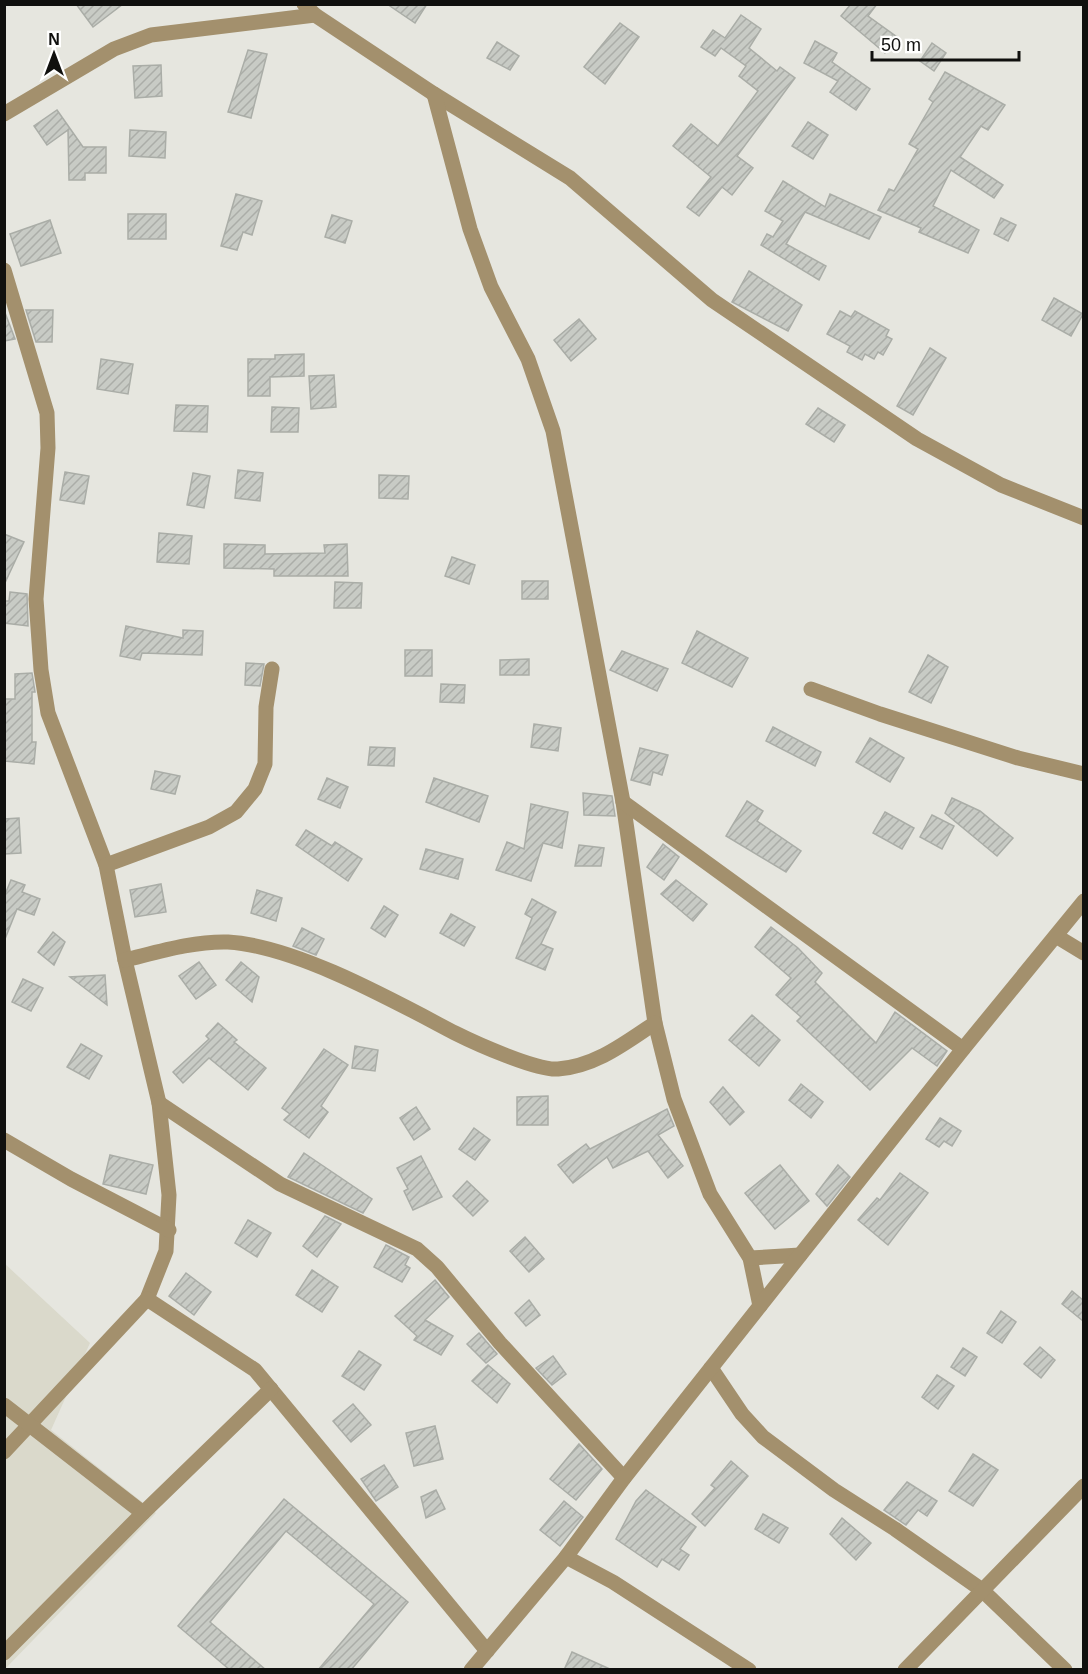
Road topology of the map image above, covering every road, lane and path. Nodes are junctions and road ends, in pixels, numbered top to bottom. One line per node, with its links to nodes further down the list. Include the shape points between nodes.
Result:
1 (310, 10): 2 (street); 3 (street, via 151,35 114,49)
2 (434, 94): 5 (street, via 570,178 712,300 917,439 1001,486); 9 (street, via 470,229 491,287 528,359 553,431)
3 (4, 114)
4 (4, 270): 10 (street, via 47,413 48,448 36,600 48,713)
5 (1083, 518)
6 (272, 669): 10 (street, via 266,707 265,764 255,789 236,812 209,827)
7 (811, 689): 8 (street, via 1018,758)
8 (1083, 774)
9 (622, 802): 15 (street); 16 (street)
10 (106, 866): 14 (street)
11 (1083, 901): 12 (street)
12 (1056, 936): 13 (street); 16 (street)
13 (1083, 953)
14 (125, 960): 15 (street, via 230,942 289,956 381,994 472,1041 556,1070 596,1061); 17 (street)
15 (656, 1023): 21 (street, via 674,1099 699,1170)
16 (963, 1049): 20 (street)
17 (159, 1103): 19 (street); 29 (street, via 280,1184 417,1249)
18 (4, 1140): 19 (street)
19 (169, 1230): 22 (street, via 166,1251)
20 (800, 1255): 21 (street); 23 (street)
21 (750, 1258): 23 (street)
22 (147, 1299): 25 (street, via 255,1370); 27 (street)
23 (760, 1306): 24 (street)
24 (711, 1368): 29 (street); 33 (street, via 763,1437)
25 (271, 1389): 31 (street); 34 (street)
26 (4, 1405): 27 (street)
27 (31, 1426): 28 (street); 31 (street)
28 (4, 1452)
29 (624, 1478): 32 (street)
30 (1083, 1486): 33 (street)
31 (143, 1513): 35 (street)
32 (566, 1557): 34 (street); 37 (street, via 613,1582)
33 (982, 1590): 38 (street); 39 (street)
34 (487, 1651): 36 (street)
35 (4, 1653)
36 (471, 1670)
37 (748, 1670)
38 (905, 1670)
39 (1065, 1670)

